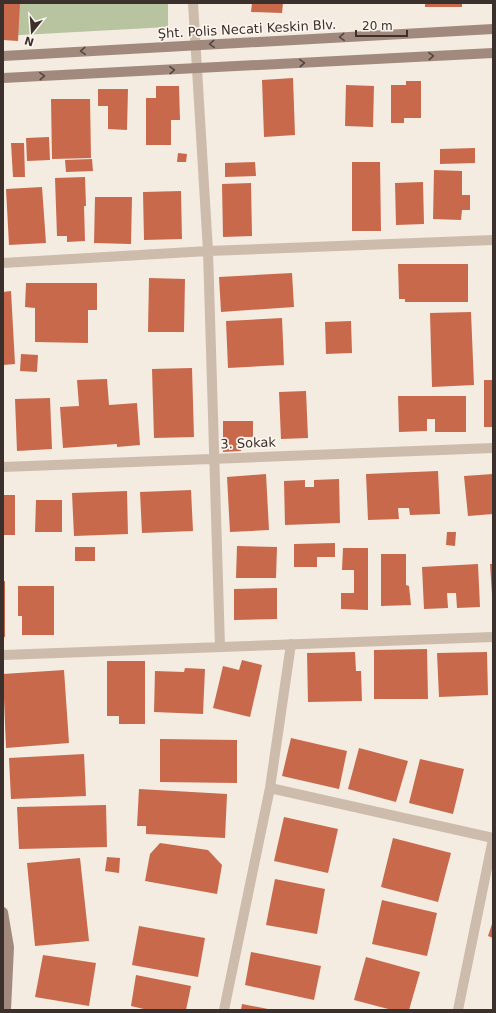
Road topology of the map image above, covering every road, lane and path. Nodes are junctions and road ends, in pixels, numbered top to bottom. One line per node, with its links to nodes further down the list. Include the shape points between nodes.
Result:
1 (193, 3): 3 (street)
2 (493, 29): 3 (street, Şht. Polis Necati Keskin Blv., one-way to 3)
3 (195, 45): 5 (street, Şht. Polis Necati Keskin Blv., one-way to 5); 6 (street)
4 (493, 53): 6 (street, one-way to 4)
5 (3, 56)
6 (196, 68): 7 (street, one-way to 6); 9 (street)
7 (3, 78)
8 (493, 240): 9 (street)
9 (208, 251): 10 (street); 12 (street)
10 (3, 263)
11 (493, 448): 12 (street, 3. Sokak)
12 (214, 458): 13 (street, 3. Sokak); 16 (street)
13 (3, 467)
14 (493, 637): 15 (street)
15 (292, 644): 16 (street); 18 (street)
16 (220, 647): 17 (street)
17 (3, 655)
18 (270, 788): 19 (street); 23 (street)
19 (493, 838): 20 (street)
20 (490, 867): 24 (street)
21 (3, 912): 22 (street, via 10,947)
22 (6, 1010)
23 (224, 1010)
24 (458, 1010)

